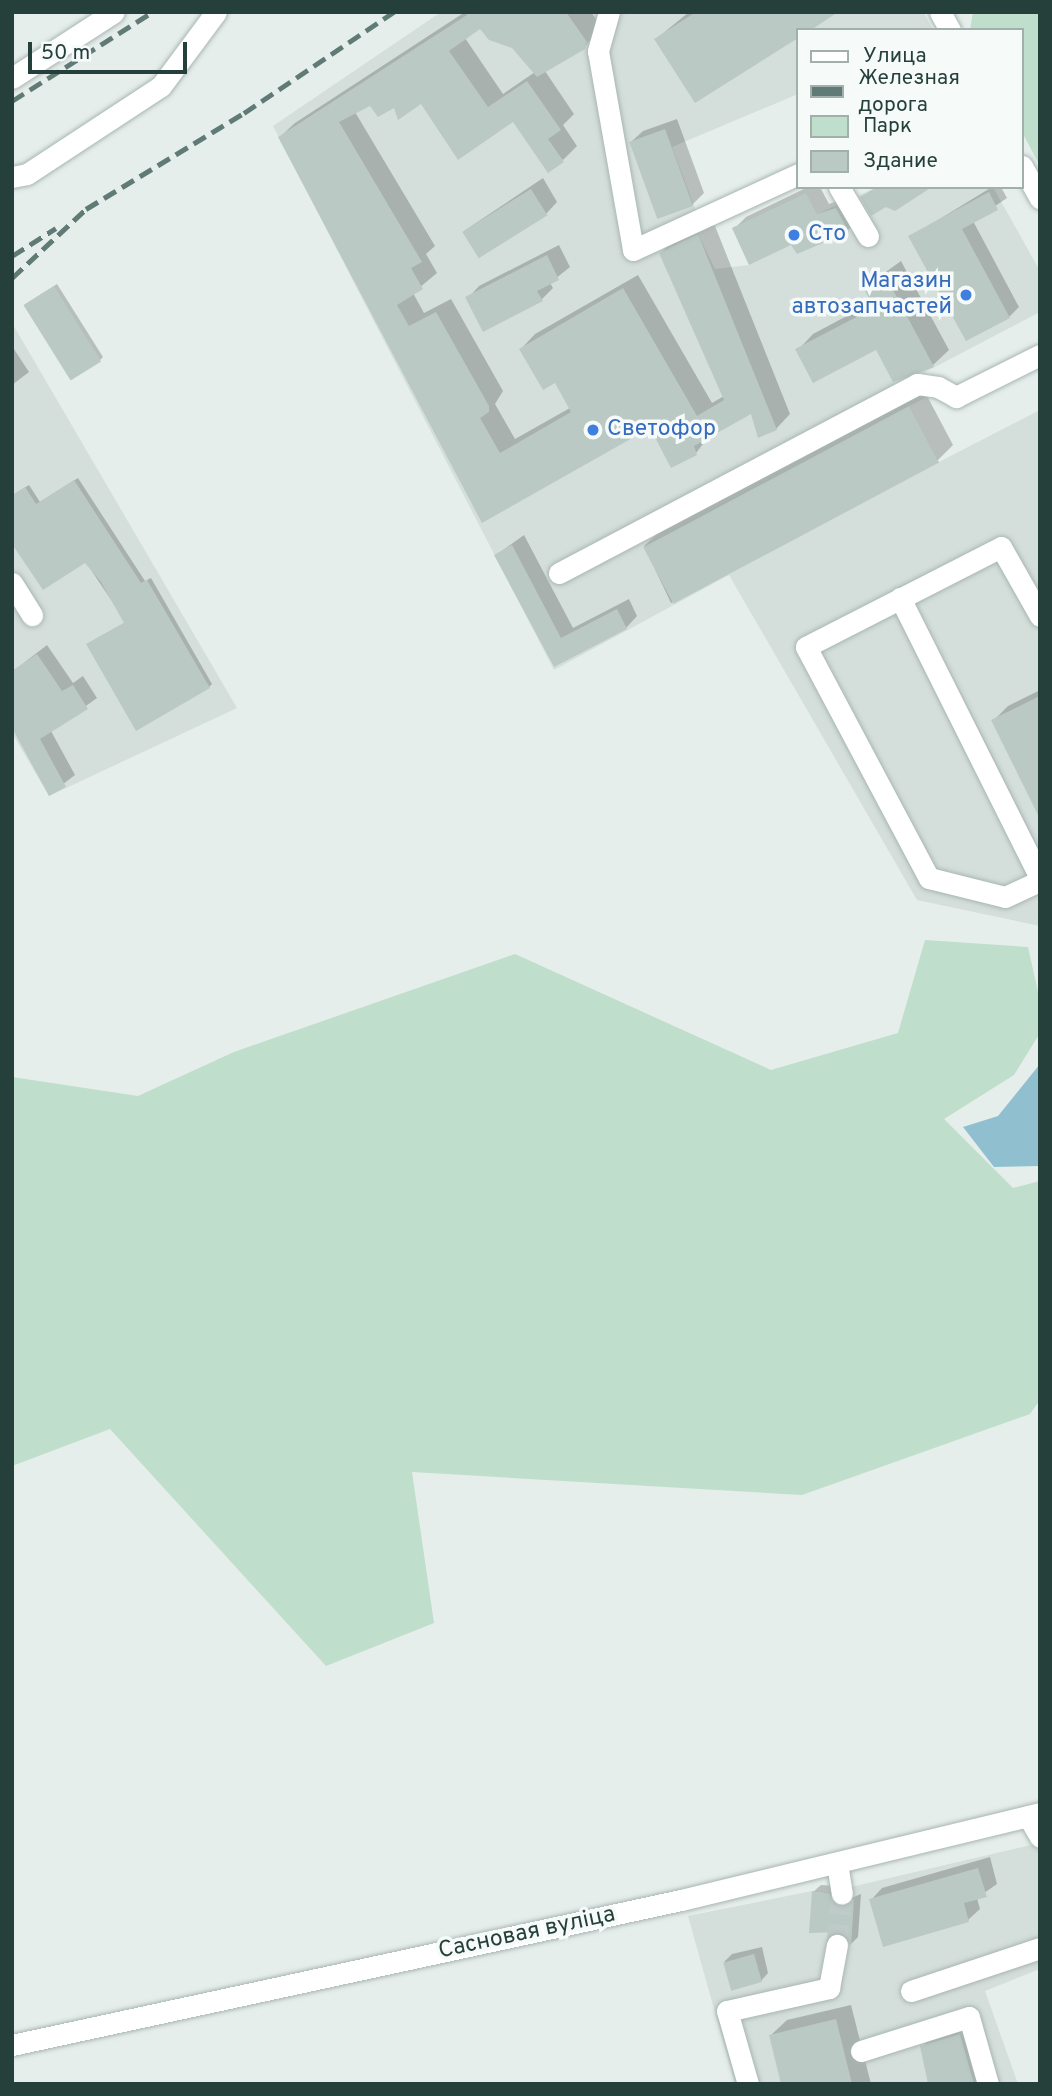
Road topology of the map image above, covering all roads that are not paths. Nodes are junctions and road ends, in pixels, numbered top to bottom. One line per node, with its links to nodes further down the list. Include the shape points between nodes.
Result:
1 (114, 12): 6 (street)
2 (216, 12): 9 (street, via 161,86 27,174)
3 (609, 12): 8 (street, via 598,51 633,250)
4 (940, 12): 5 (street)
5 (949, 28)
6 (12, 78)
7 (1024, 170): 11 (street)
8 (796, 175)
9 (12, 177)
10 (840, 189): 12 (street)
11 (1040, 198)
12 (868, 236)
13 (1040, 355): 14 (street, via 956,397 938,387 917,384)
14 (559, 573)
15 (12, 583): 17 (street)
16 (900, 598): 18 (street, via 1001,547); 19 (street); 19 (street, via 806,647 929,878 1005,897)
17 (32, 615)
18 (1040, 616)
19 (1040, 879)
20 (1034, 1814): 21 (street); 22 (street, Сасновая вуліца)
21 (1040, 1837)
22 (836, 1863): 23 (street); 27 (street, Сасновая вуліца)
23 (842, 1894)
24 (837, 1945): 29 (street, via 829,1988 727,2011)
25 (1040, 1948): 26 (street)
26 (911, 1991)
27 (12, 2045)
28 (861, 2051): 30 (street, via 969,2017)
29 (748, 2084)
30 (988, 2084)

